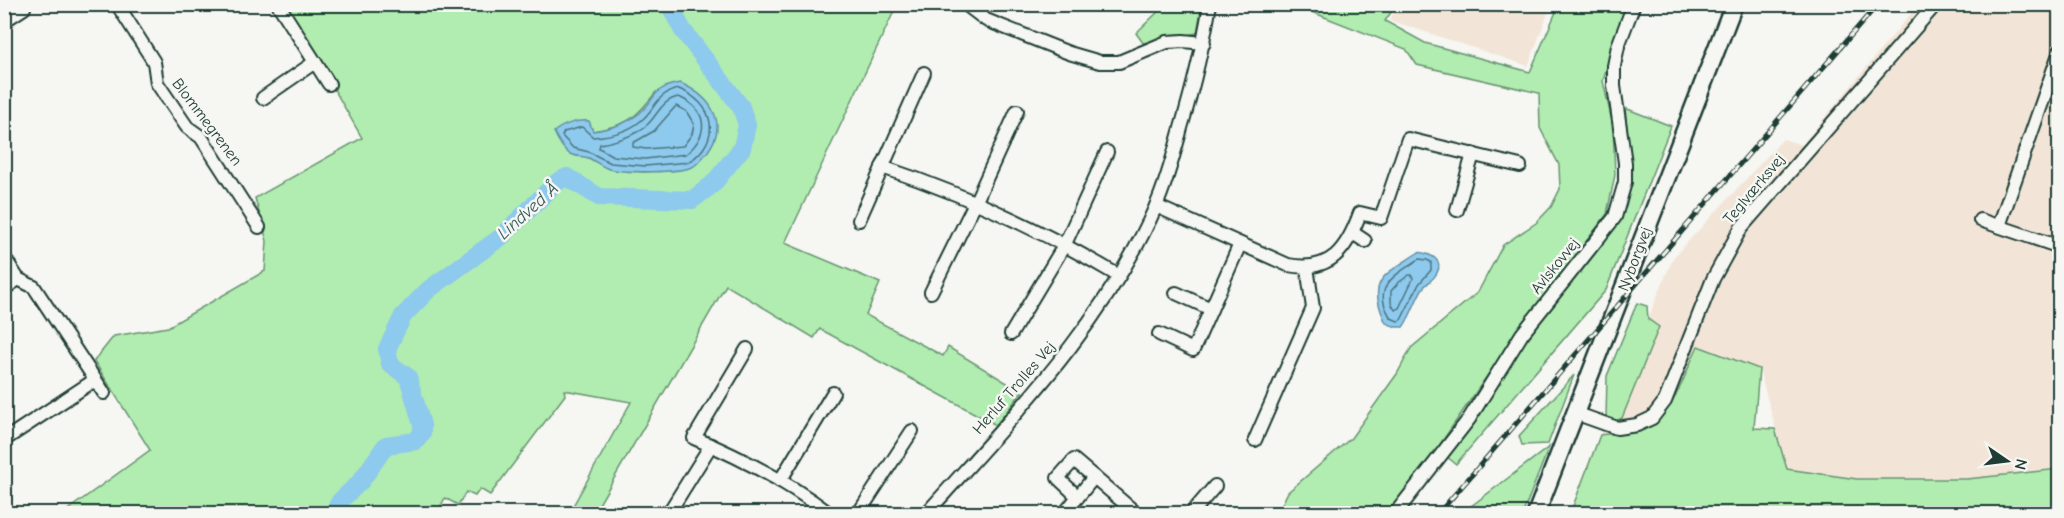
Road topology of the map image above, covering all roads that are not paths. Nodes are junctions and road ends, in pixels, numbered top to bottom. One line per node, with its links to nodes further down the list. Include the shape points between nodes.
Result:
1 (21, 4): 9 (street, via 24,8)
2 (117, 4): 27 (street, Blommegrenen, via 154,62 157,83 187,127 201,137)
3 (278, 4): 12 (street)
4 (965, 4): 10 (street, via 986,20 1100,62 1119,62 1167,42)
5 (1210, 4): 10 (street, Herluf Trolles Vej)
6 (1634, 4): 63 (street, Avlskovvej, via 1614,66 1625,162 1625,182 1615,217 1522,333 1469,419)
7 (1734, 4): 47 (main road, Nyborgvej)
8 (1936, 4): 47 (street, Teglværksvej, via 1741,228 1713,279 1665,401 1652,418 1617,428)
9 (4, 21)
10 (1204, 43): 22 (street, Herluf Trolles Vej)
11 (2060, 51): 26 (street)
12 (315, 62): 14 (street); 15 (street)
13 (924, 73): 20 (street)
14 (329, 84)
15 (263, 98)
16 (1017, 111): 21 (street)
17 (1107, 152): 30 (street)
18 (1473, 154): 19 (street); 23 (street); 28 (street, via 1408,139 1381,218 1360,213)
19 (1520, 166)
20 (882, 167): 21 (street); 24 (street)
21 (976, 201): 30 (street); 38 (street)
22 (1156, 206): 31 (street); 35 (street, Herluf Trolles Vej)
23 (1458, 210)
24 (859, 219)
25 (1980, 220): 26 (street)
26 (1999, 226): 32 (street)
27 (259, 227)
28 (1353, 233): 29 (street); 34 (street, via 1332,258)
29 (1365, 241)
30 (1065, 244): 35 (street); 41 (street)
31 (1240, 244): 34 (street, via 1288,265); 40 (street)
32 (2060, 247)
33 (4, 257): 36 (street)
34 (1307, 267): 50 (street, via 1313,308)
35 (1119, 276): 59 (street, Herluf Trolles Vej, via 1069,350)
36 (18, 279): 37 (street); 44 (street, via 34,286)
37 (4, 289)
38 (931, 292)
39 (1176, 293): 40 (street)
40 (1211, 309): 42 (street, via 1193,350)
41 (1011, 334)
42 (1158, 334)
43 (747, 349): 51 (street, via 694,438)
44 (95, 380): 45 (street); 49 (street)
45 (104, 393)
46 (832, 393): 53 (street)
47 (1575, 413): 64 (main road, Nyborgvej)
48 (912, 431): 58 (street)
49 (4, 440)
50 (1255, 440)
51 (711, 445): 53 (street); 57 (street)
52 (1094, 477): 55 (street); 55 (street, via 1074,460 1058,478); 61 (street)
53 (780, 481): 56 (street)
54 (1215, 486): 62 (street)
55 (1078, 496): 60 (street)
56 (825, 512)
57 (668, 513)
58 (858, 513)
59 (926, 513)
60 (1064, 513)
61 (1137, 513)
62 (1191, 513)
63 (1395, 513)
64 (1536, 513)

